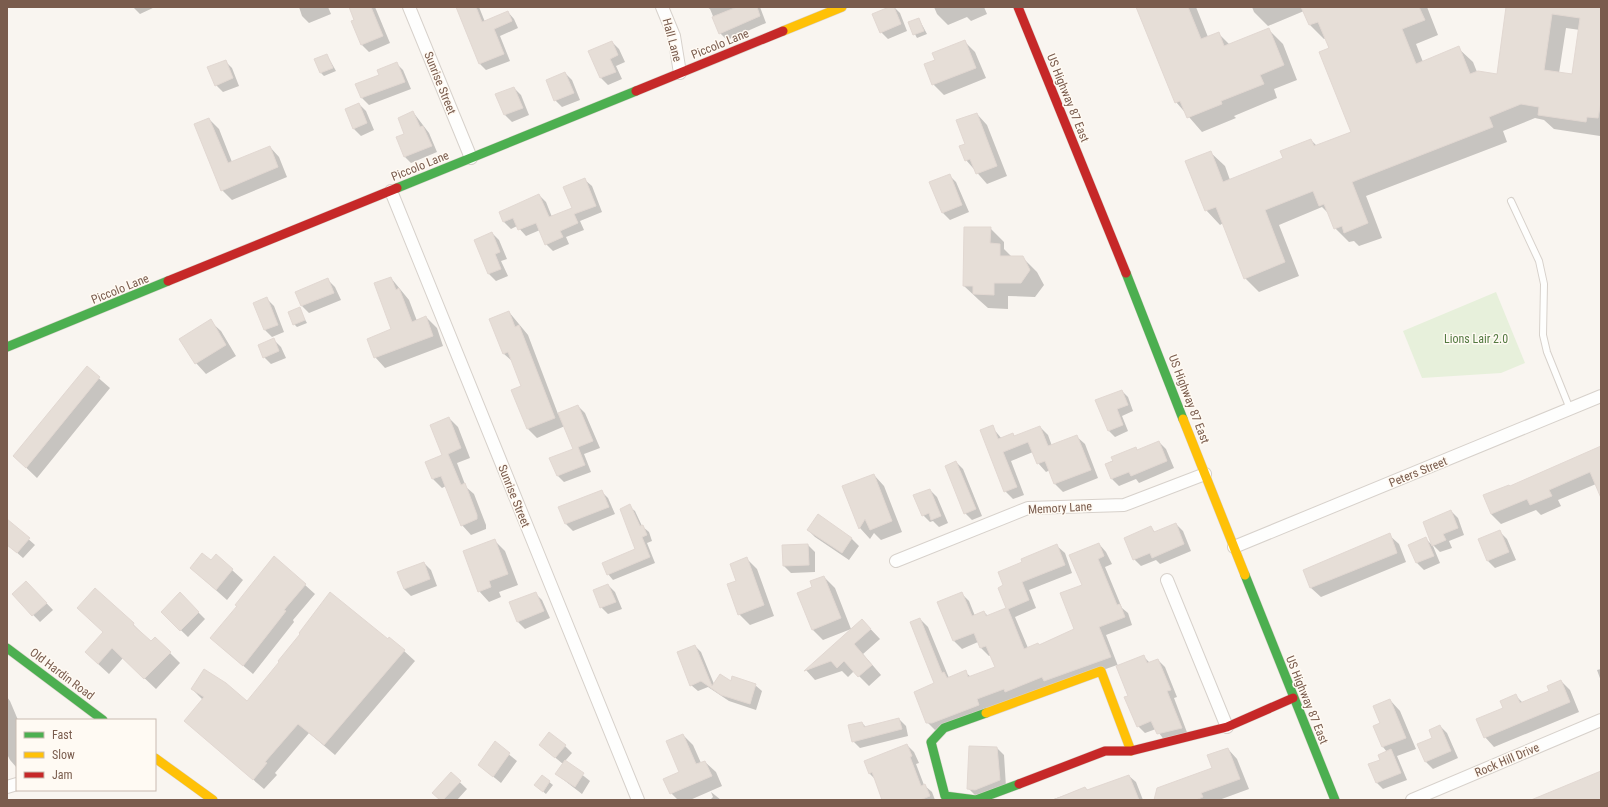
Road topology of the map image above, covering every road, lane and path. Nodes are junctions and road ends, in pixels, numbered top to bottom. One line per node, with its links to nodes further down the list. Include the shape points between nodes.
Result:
1 (409, 7): 6 (street, Sunrise Street)
2 (662, 7): 5 (street, Hall Lane, via 674,36)
3 (842, 7): 5 (street, Piccolo Lane)
4 (1018, 7): 12 (street, US Highway 87 East)
5 (680, 73): 6 (street, Piccolo Lane)
6 (472, 158): 7 (street, Piccolo Lane)
7 (390, 191): 9 (street, Piccolo Lane); 24 (street, Sunrise Street)
8 (1511, 201): 11 (lane, via 1538,261 1544,284 1543,335 1547,352)
9 (7, 348)
10 (1601, 396): 11 (street, Peters Street)
11 (1570, 409): 13 (street, Peters Street)
12 (1205, 474): 13 (street, US Highway 87 East); 14 (street, Memory Lane, via 1124,506 1028,508)
13 (1234, 547): 17 (street, US Highway 87 East)
14 (896, 561)
15 (1167, 580): 20 (street)
16 (7, 648): 18 (street, Old Hardin Road)
17 (1292, 698): 20 (street); 25 (street, US Highway 87 East)
18 (102, 719)
19 (1601, 720): 26 (street, Rock Hill Drive)
20 (1227, 727): 21 (street)
21 (1130, 751): 21 (street, via 1105,751 976,800 945,796 931,742 944,728 1102,670)
22 (156, 759): 23 (street)
23 (213, 800)
24 (638, 800)
25 (1335, 800)
26 (1412, 800)

